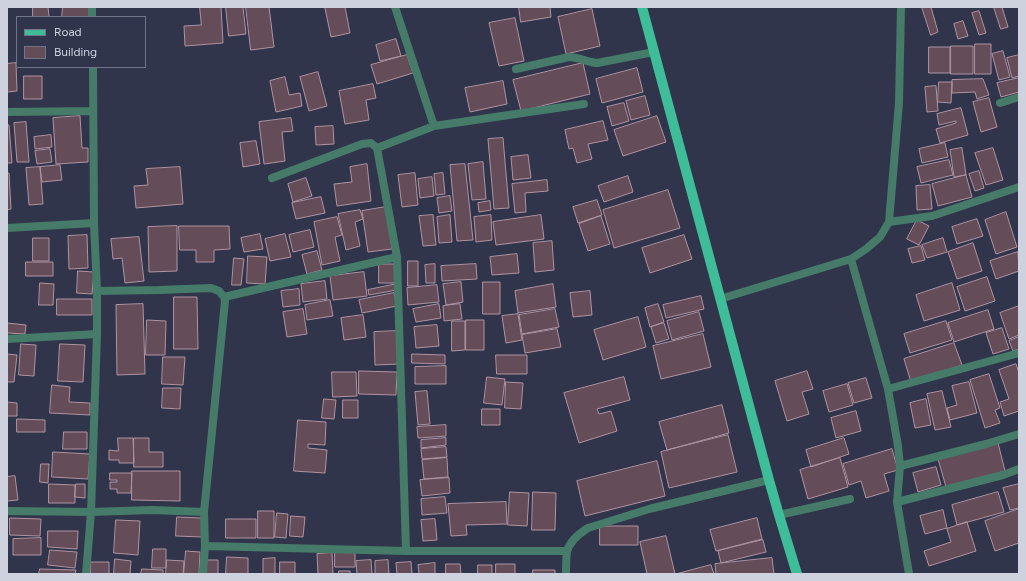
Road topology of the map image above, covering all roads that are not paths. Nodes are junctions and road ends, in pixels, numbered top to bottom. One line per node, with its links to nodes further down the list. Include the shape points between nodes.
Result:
1 (395, 7): 12 (street)
2 (642, 7): 4 (main road)
3 (901, 7): 16 (street, via 899,103)
4 (654, 52): 6 (street, via 597,63 569,57); 23 (main road)
5 (93, 68): 10 (street)
6 (516, 69)
7 (1019, 97): 8 (street)
8 (1000, 103)
9 (584, 104): 12 (street)
10 (93, 111): 11 (street); 17 (street)
11 (7, 112)
12 (434, 126): 13 (street)
13 (377, 148): 14 (street, via 371,143 362,144); 19 (street)
14 (272, 178)
15 (1019, 187): 16 (street, via 932,216)
16 (889, 222): 20 (street, via 880,237)
17 (94, 223): 18 (street); 21 (street)
18 (7, 228)
19 (398, 257): 22 (street); 39 (street)
20 (851, 259): 23 (street); 27 (street)
21 (97, 290): 22 (street, via 211,288 219,291); 24 (street)
22 (224, 297): 36 (street)
23 (720, 299): 31 (main road)
24 (97, 334): 25 (street); 35 (street)
25 (7, 339)
26 (1019, 353): 27 (street)
27 (888, 389): 29 (street)
28 (1019, 434): 29 (street)
29 (900, 466): 33 (street)
30 (1019, 469): 33 (street)
31 (769, 480): 37 (main road); 40 (street, via 648,509 588,528 574,539)
32 (850, 499): 37 (street)
33 (897, 502): 45 (street)
34 (7, 511): 35 (street)
35 (91, 512): 36 (street); 41 (street)
36 (204, 512): 38 (street)
37 (778, 516): 44 (main road)
38 (205, 546): 39 (street); 42 (street)
39 (406, 550): 40 (street)
40 (567, 550): 43 (street)
41 (86, 574)
42 (203, 574)
43 (566, 574)
44 (797, 574)
45 (909, 574)

